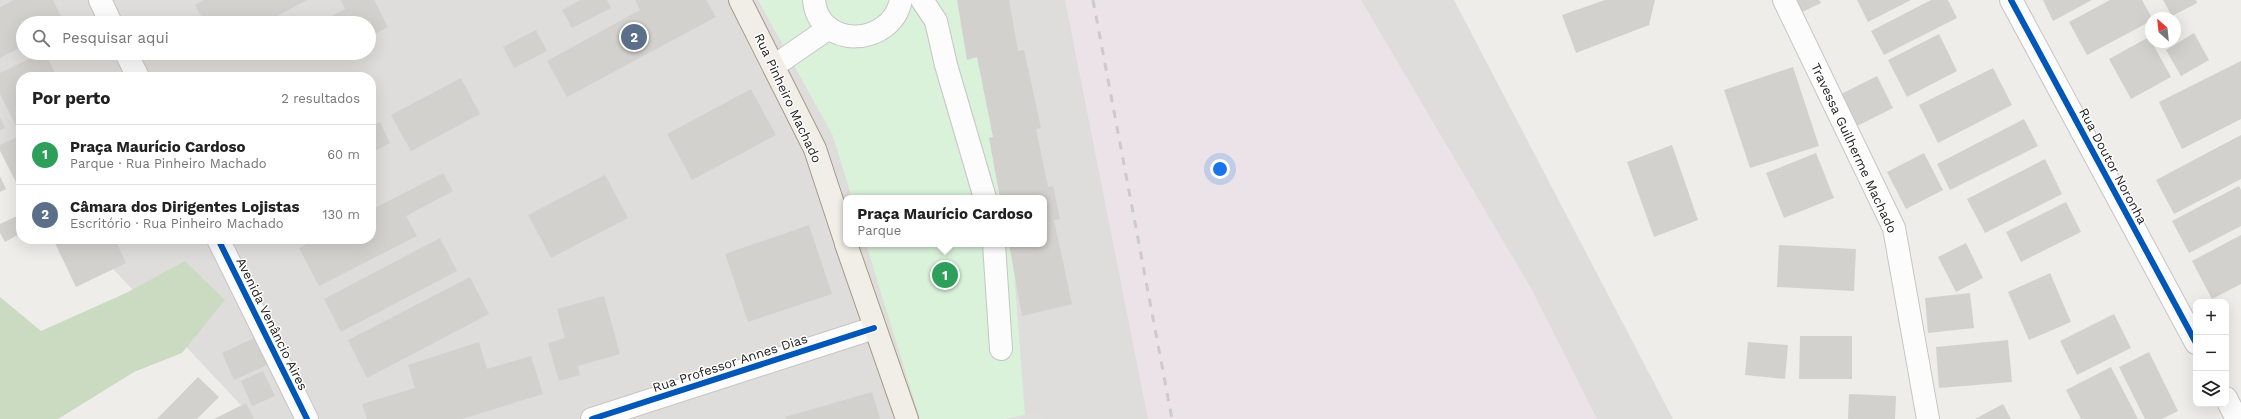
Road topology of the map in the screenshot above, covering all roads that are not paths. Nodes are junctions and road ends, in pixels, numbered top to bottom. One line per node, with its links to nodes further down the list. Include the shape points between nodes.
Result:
1 (100, 0): 8 (street)
2 (740, 0): 11 (main road, Rua Pinheiro Machado)
3 (814, 0): 9 (street, via 820,18)
4 (901, 0): 9 (street, via 892,21 882,30 869,36 848,36)
5 (922, 0): 13 (street, via 936,21 946,65)
6 (1784, 0): 24 (street, Travessa Guilherme Machado, via 1894,228)
7 (2010, 0): 19 (street, Rua Doutor Noronha)
8 (108, 16)
9 (829, 28): 11 (street)
10 (130, 60): 12 (street)
11 (774, 66): 14 (main road, Rua Pinheiro Machado, via 814,149)
12 (136, 72)
13 (984, 195)
14 (843, 235)
15 (220, 244): 21 (street, Avenida Venâncio Aires)
16 (847, 247): 18 (main road, Rua Pinheiro Machado)
17 (994, 247): 20 (street)
18 (874, 328): 22 (street, Rua Professor Annes Dias); 23 (main road, Rua Pinheiro Machado)
19 (2193, 337)
20 (1001, 349)
21 (307, 419)
22 (592, 419)
23 (907, 419)
24 (1928, 419)

